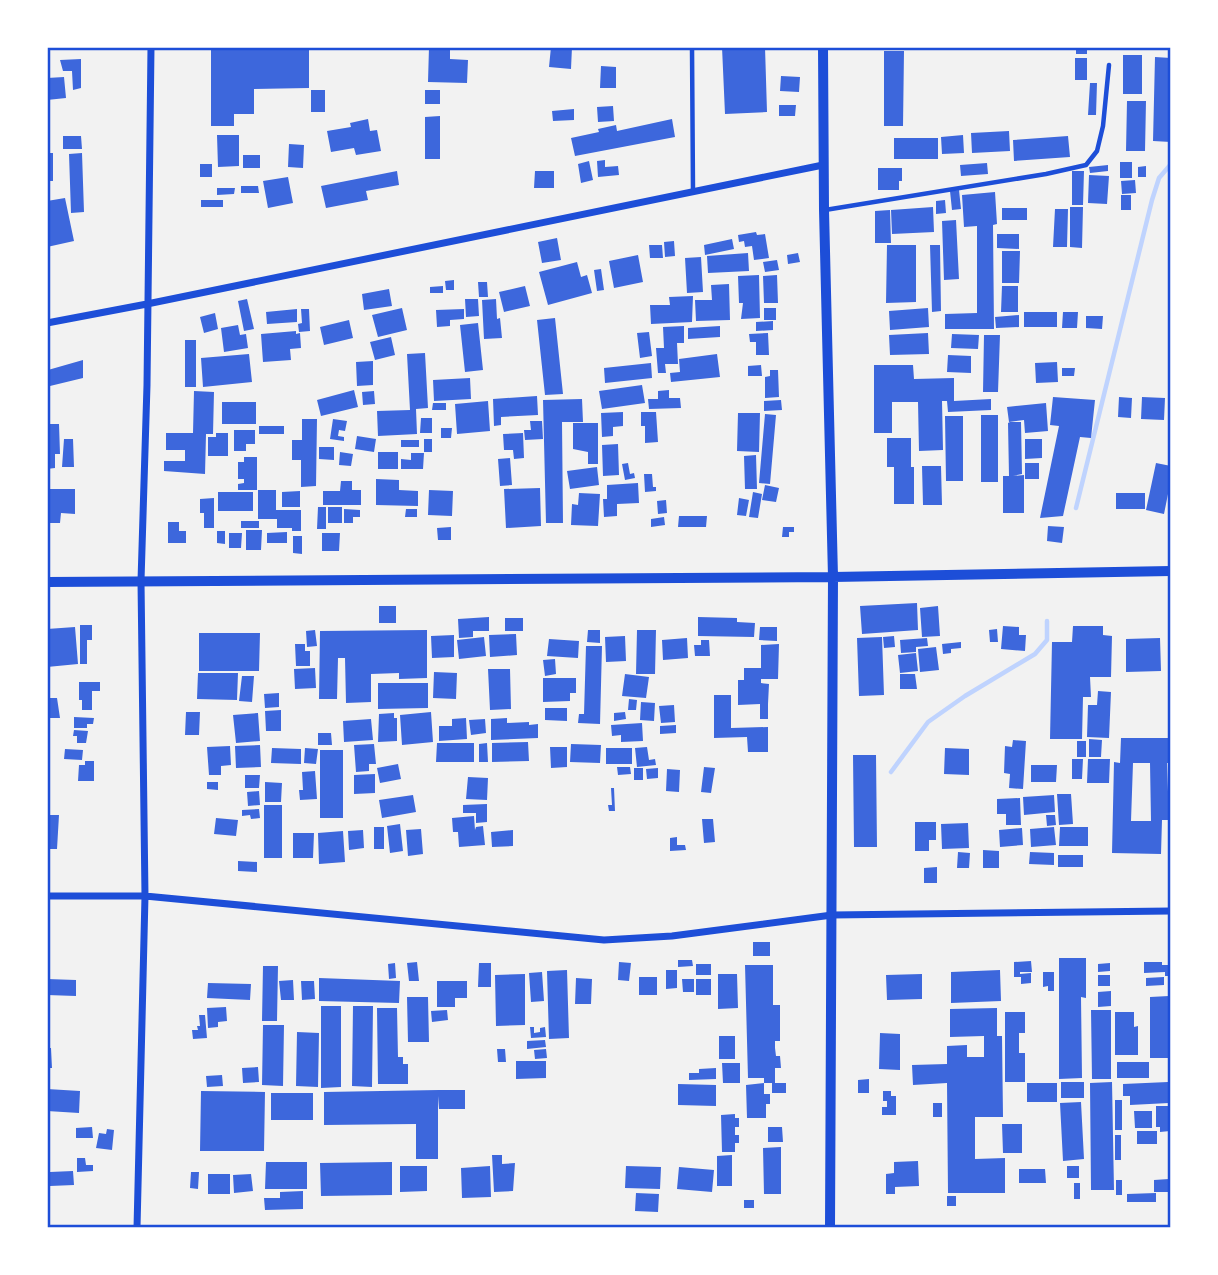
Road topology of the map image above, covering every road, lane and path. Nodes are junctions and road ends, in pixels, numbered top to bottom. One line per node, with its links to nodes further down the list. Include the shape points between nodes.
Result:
1 (151, 47): 8 (street)
2 (692, 47): 6 (lane)
3 (823, 47): 5 (street)
4 (1109, 65): 7 (lane, via 1103,126 1097,151 1086,165)
5 (823, 165): 6 (street); 7 (street)
6 (693, 192): 8 (street)
7 (824, 210): 11 (street)
8 (148, 304): 9 (street); 12 (street)
9 (47, 323)
10 (1171, 571): 11 (street)
11 (833, 577): 12 (street); 17 (street)
12 (141, 581): 13 (street); 14 (street)
13 (47, 582)
14 (145, 896): 15 (street); 17 (street, via 604,940); 18 (street)
15 (47, 897)
16 (1171, 911): 17 (street)
17 (832, 915): 19 (street)
18 (137, 1228)
19 (830, 1228)

